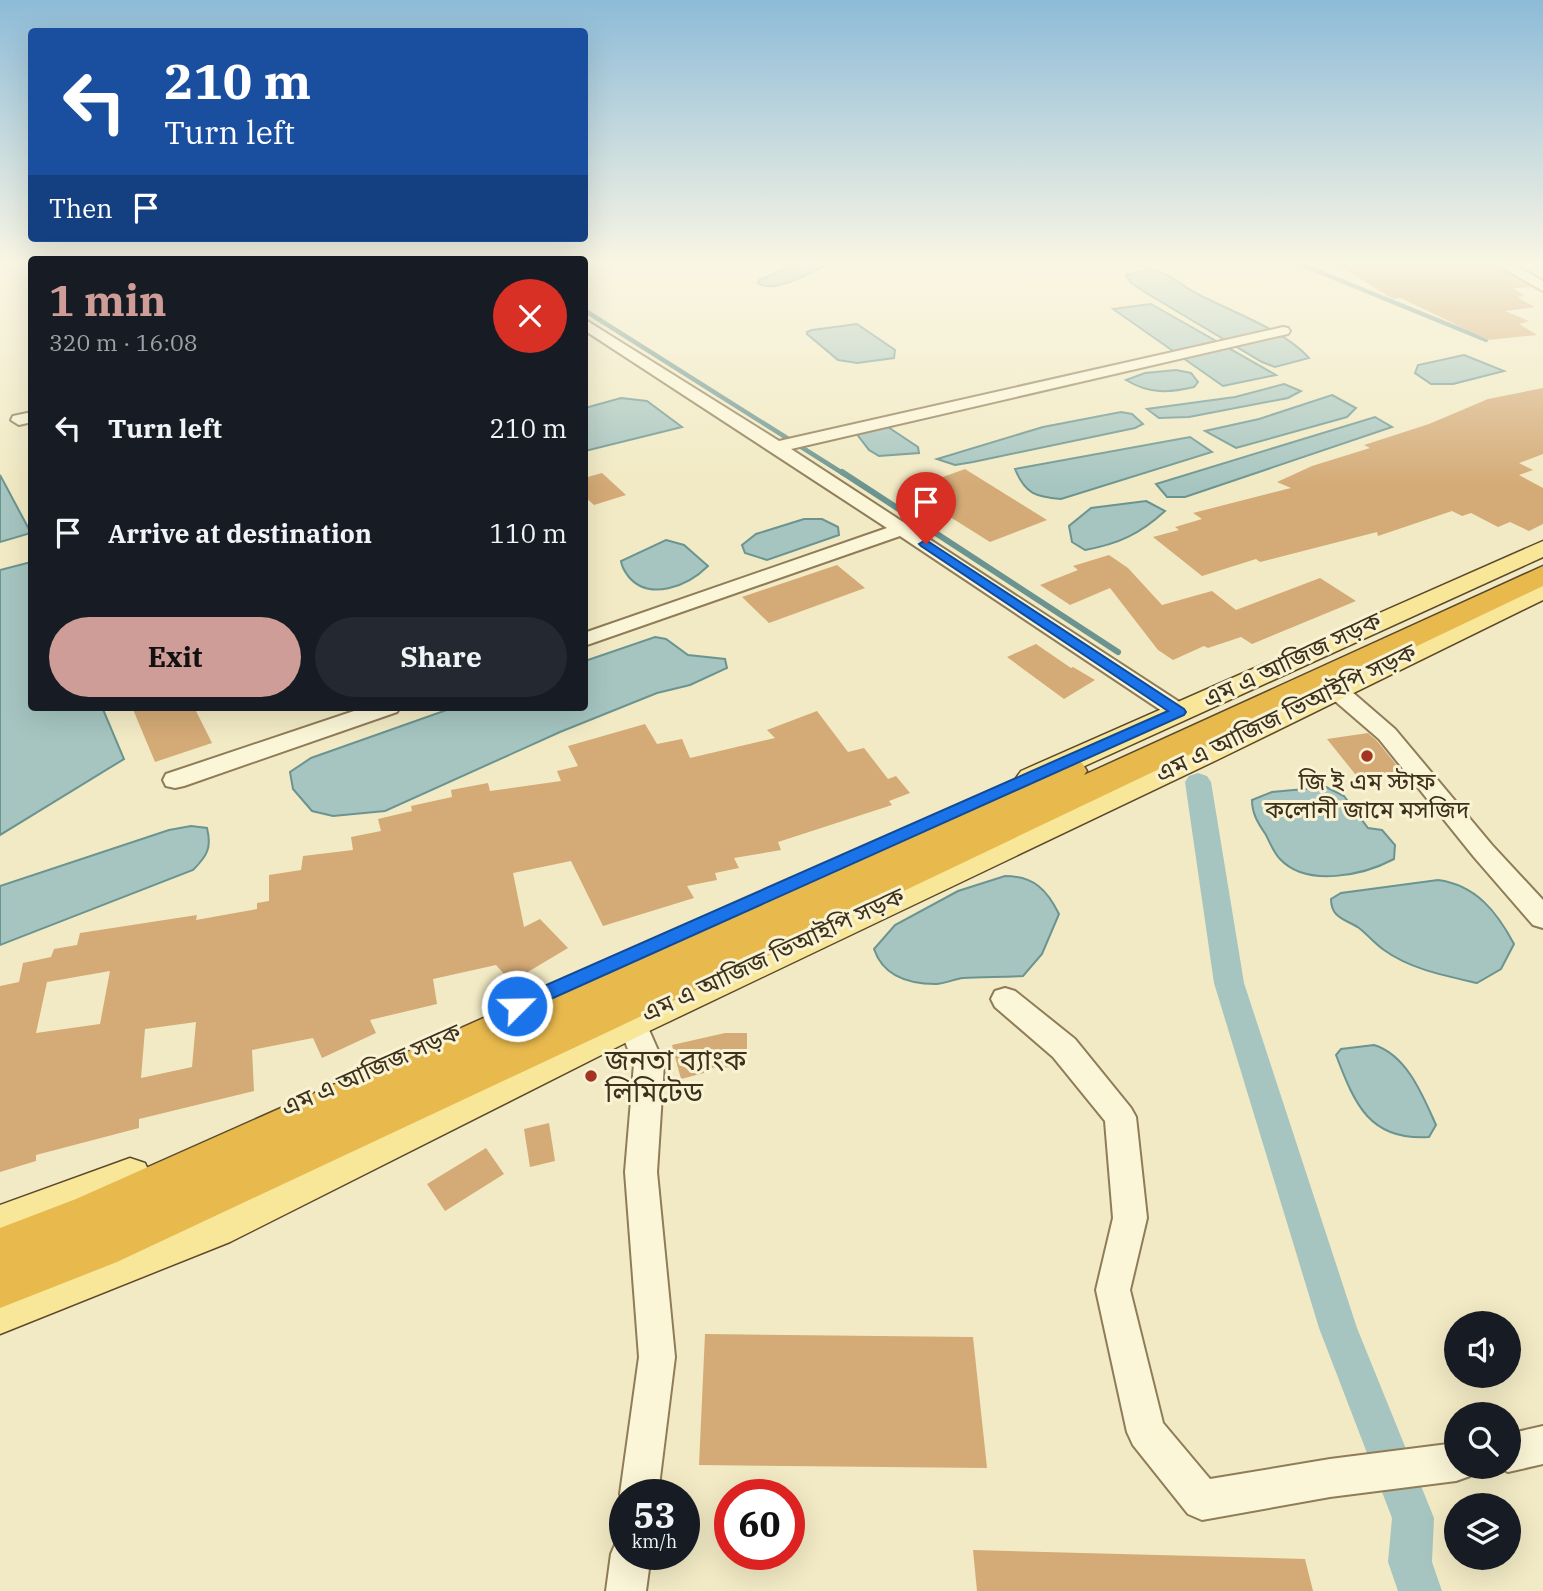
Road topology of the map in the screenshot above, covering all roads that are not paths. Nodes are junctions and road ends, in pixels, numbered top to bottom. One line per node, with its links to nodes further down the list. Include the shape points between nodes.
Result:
1 (608, 338): 3 (street)
2 (1251, 338): 3 (street)
3 (777, 447): 4 (street)
4 (902, 528): 9 (street); 12 (street)
5 (1543, 548): 12 (main road, এম এ আজিজ সড়ক)
6 (1543, 557): 18 (highway, via 92,1215)
7 (1543, 575): 19 (highway, via 597,1018 100,1245)
8 (1543, 590): 10 (main road, এম এ আজিজ ভিআইপি সড়ক)
9 (588, 639)
10 (1336, 690): 14 (street, via 1387,734); 16 (main road, এম এ আজিজ ভিআইপি সড়ক)
11 (377, 711): 13 (street)
12 (1179, 712): 17 (main road, এম এ আজিজ সড়ক, via 107,1186)
13 (175, 780)
14 (1543, 918)
15 (1005, 999): 23 (street, via 1064,1048 1120,1117 1130,1218 1113,1290 1146,1432 1202,1500)
16 (632, 1022): 20 (main road, এম এ আজিজ ভিআইপি সড়ক, via 215,1228); 24 (street, via 649,1064 641,1172 657,1357)
17 (0, 1225)
18 (0, 1250)
19 (0, 1285)
20 (0, 1312)
21 (1543, 1445): 22 (street)
22 (1521, 1450)
23 (1444, 1464)
24 (641, 1479)
25 (629, 1570): 26 (street)
26 (626, 1591)

